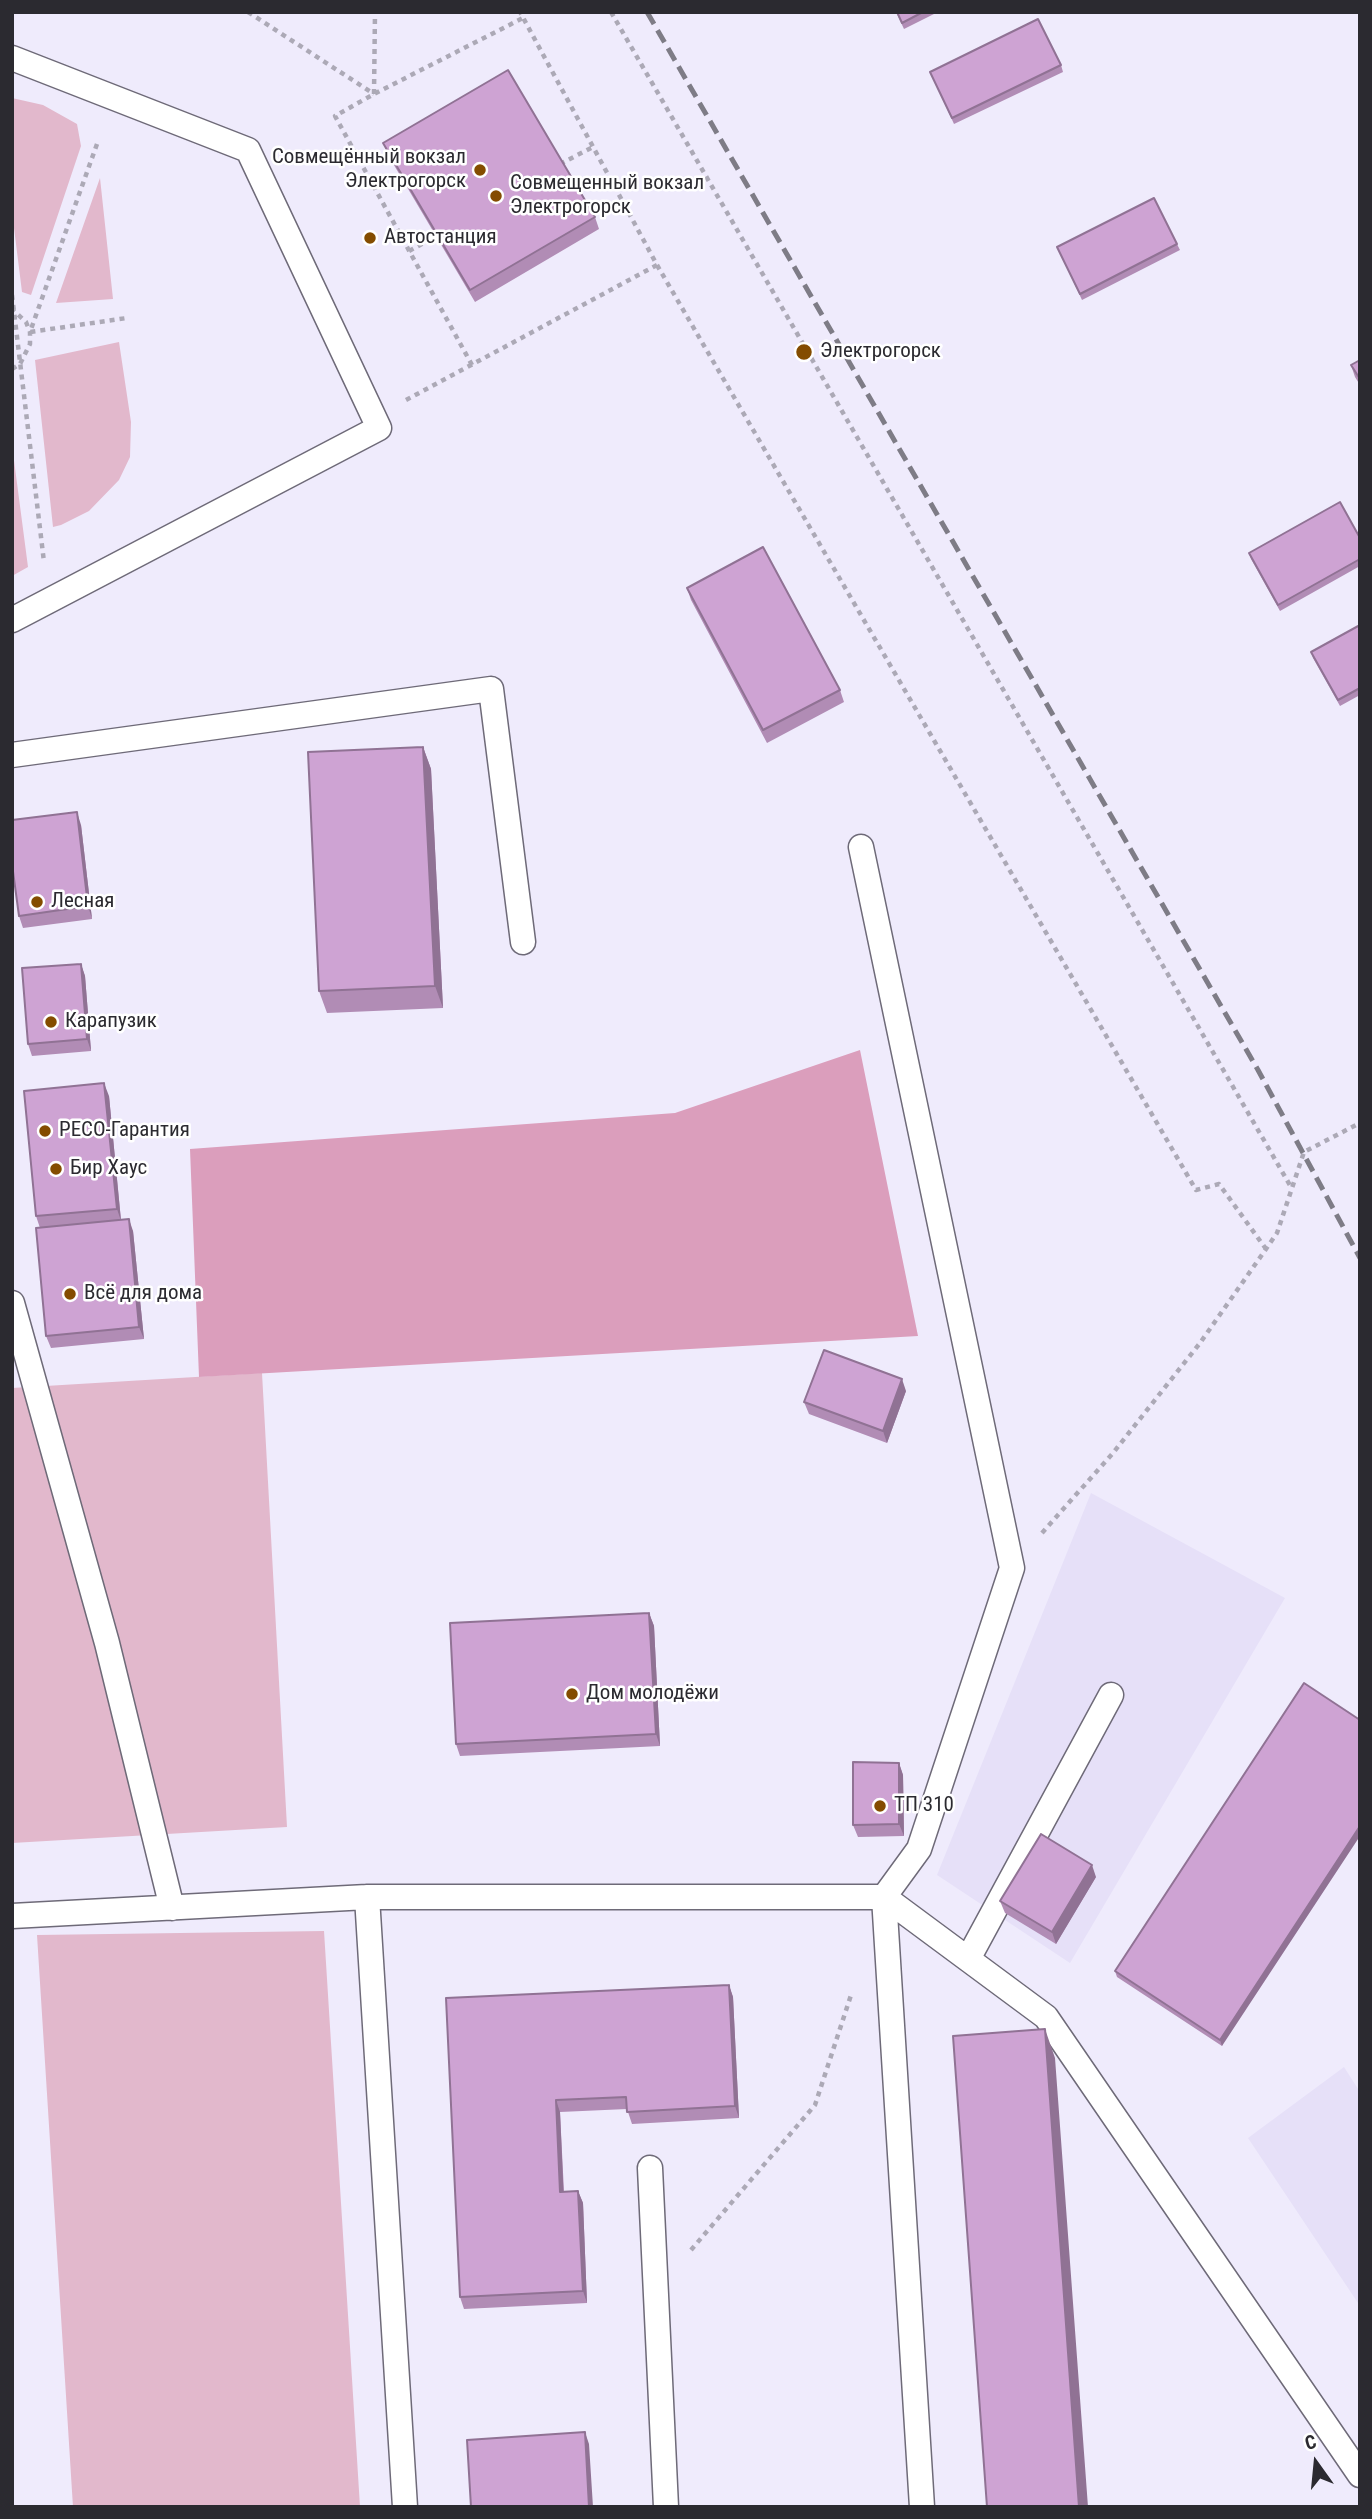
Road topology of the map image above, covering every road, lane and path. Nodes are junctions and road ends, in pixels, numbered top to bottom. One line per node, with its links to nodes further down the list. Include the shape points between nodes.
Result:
1 (248, 12): 7 (path)
2 (375, 12): 7 (path)
3 (520, 12): 5 (path)
4 (611, 12): 28 (path)
5 (523, 18): 7 (path); 9 (path)
6 (12, 58): 21 (lane, via 248,150)
7 (374, 94): 12 (path, via 335,116)
8 (97, 144): 17 (path)
9 (593, 147): 10 (path); 13 (path)
10 (561, 164)
11 (435, 237): 12 (path)
12 (409, 251): 19 (path)
13 (657, 265): 19 (path); 29 (path, via 1196,1190 1219,1184)
14 (12, 295): 15 (path)
15 (13, 310): 17 (path); 18 (path)
16 (127, 318): 17 (path)
17 (30, 332): 18 (path, via 30,344)
18 (20, 364): 20 (path); 22 (path)
19 (472, 365): 21 (path)
20 (12, 369)
21 (374, 417): 22 (lane, via 379,428)
22 (48, 601): 23 (lane)
23 (12, 620)
24 (12, 755): 26 (lane, via 491,690)
25 (861, 847): 31 (lane)
26 (523, 942)
27 (1360, 1123): 28 (path, via 1304,1152)
28 (1292, 1187): 29 (path, via 1277,1233)
29 (1266, 1250): 31 (path, via 1122,1442)
30 (12, 1303): 35 (lane, via 107,1643)
31 (1012, 1568): 34 (lane, via 919,1849)
32 (1111, 1695): 37 (lane)
33 (367, 1897): 34 (lane); 35 (lane); 42 (lane)
34 (884, 1897): 37 (lane); 44 (lane)
35 (172, 1908): 36 (lane)
36 (12, 1916)
37 (968, 1959): 41 (lane, via 1046,2017)
38 (854, 1988): 40 (path, via 815,2105)
39 (650, 2168): 40 (lane)
40 (656, 2291): 43 (lane)
41 (1360, 2475)
42 (405, 2507)
43 (666, 2507)
44 (922, 2507)

